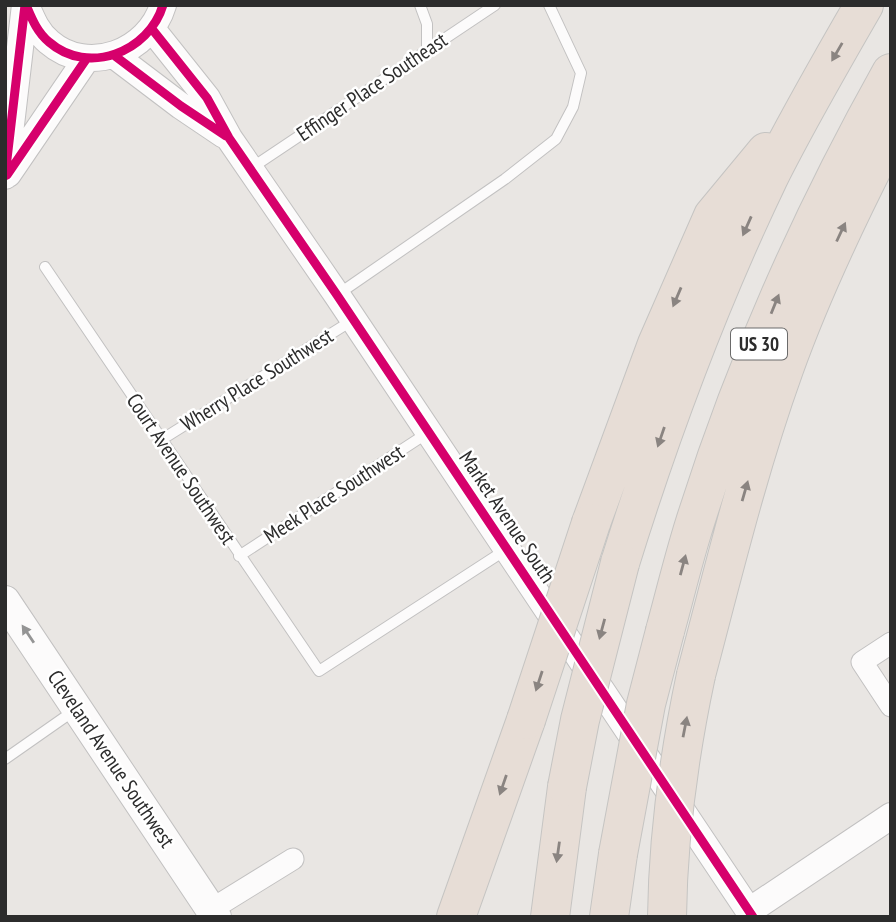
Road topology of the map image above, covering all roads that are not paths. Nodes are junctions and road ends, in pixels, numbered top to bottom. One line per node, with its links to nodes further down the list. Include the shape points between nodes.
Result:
1 (26, 5): 9 (street, via 34,26 50,43); 15 (street)
2 (420, 5): 7 (lane, via 427,24)
3 (495, 5): 7 (lane, Effinger Place Southeast)
4 (549, 5): 17 (lane, via 581,73 573,107 556,139)
5 (864, 5): 11 (highway, US 30, one-way to 11)
6 (158, 17): 8 (street, via 136,45); 13 (street, Market Avenue South)
7 (427, 50): 14 (lane, Effinger Place Southeast)
8 (115, 55): 9 (street); 13 (street, Market Avenue South)
9 (87, 58): 15 (street)
10 (891, 73): 32 (highway, US 30, one-way to 10, bridge, via 646,704 696,516 747,373 812,223)
11 (810, 100): 33 (highway, one-way to 33, bridge, via 713,216 657,344); 34 (highway, US 30, one-way to 34, bridge, via 702,326 620,563 591,672 568,787)
12 (891, 132): 35 (highway, one-way to 12, bridge, via 677,779 696,675 754,458 820,279)
13 (229, 138): 14 (street, Market Avenue South)
14 (250, 169): 17 (street, Market Avenue South)
15 (5, 177)
16 (44, 267): 20 (lane, Court Avenue Southwest)
17 (337, 295): 18 (street, Market Avenue South)
18 (353, 320): 19 (street, Market Avenue South); 20 (lane, Wherry Place Southwest)
19 (429, 432): 21 (street, Market Avenue South); 22 (lane, Meek Place Southwest)
20 (161, 440): 22 (lane, Court Avenue Southwest)
21 (507, 549): 22 (lane, Court Avenue Southwest, via 319,671); 31 (street, Market Avenue South)
22 (239, 556)
23 (5, 601): 26 (main road, Cleveland Avenue Southwest, one-way to 23)
24 (891, 643): 25 (street, via 862,662)
25 (891, 706)
26 (78, 709): 27 (lane); 30 (main road, Cleveland Avenue Southwest)
27 (5, 759)
28 (891, 816): 31 (street)
29 (293, 859): 30 (street)
30 (214, 913)
31 (751, 914)
32 (609, 916)
33 (456, 917)
34 (550, 917)
35 (667, 917)

